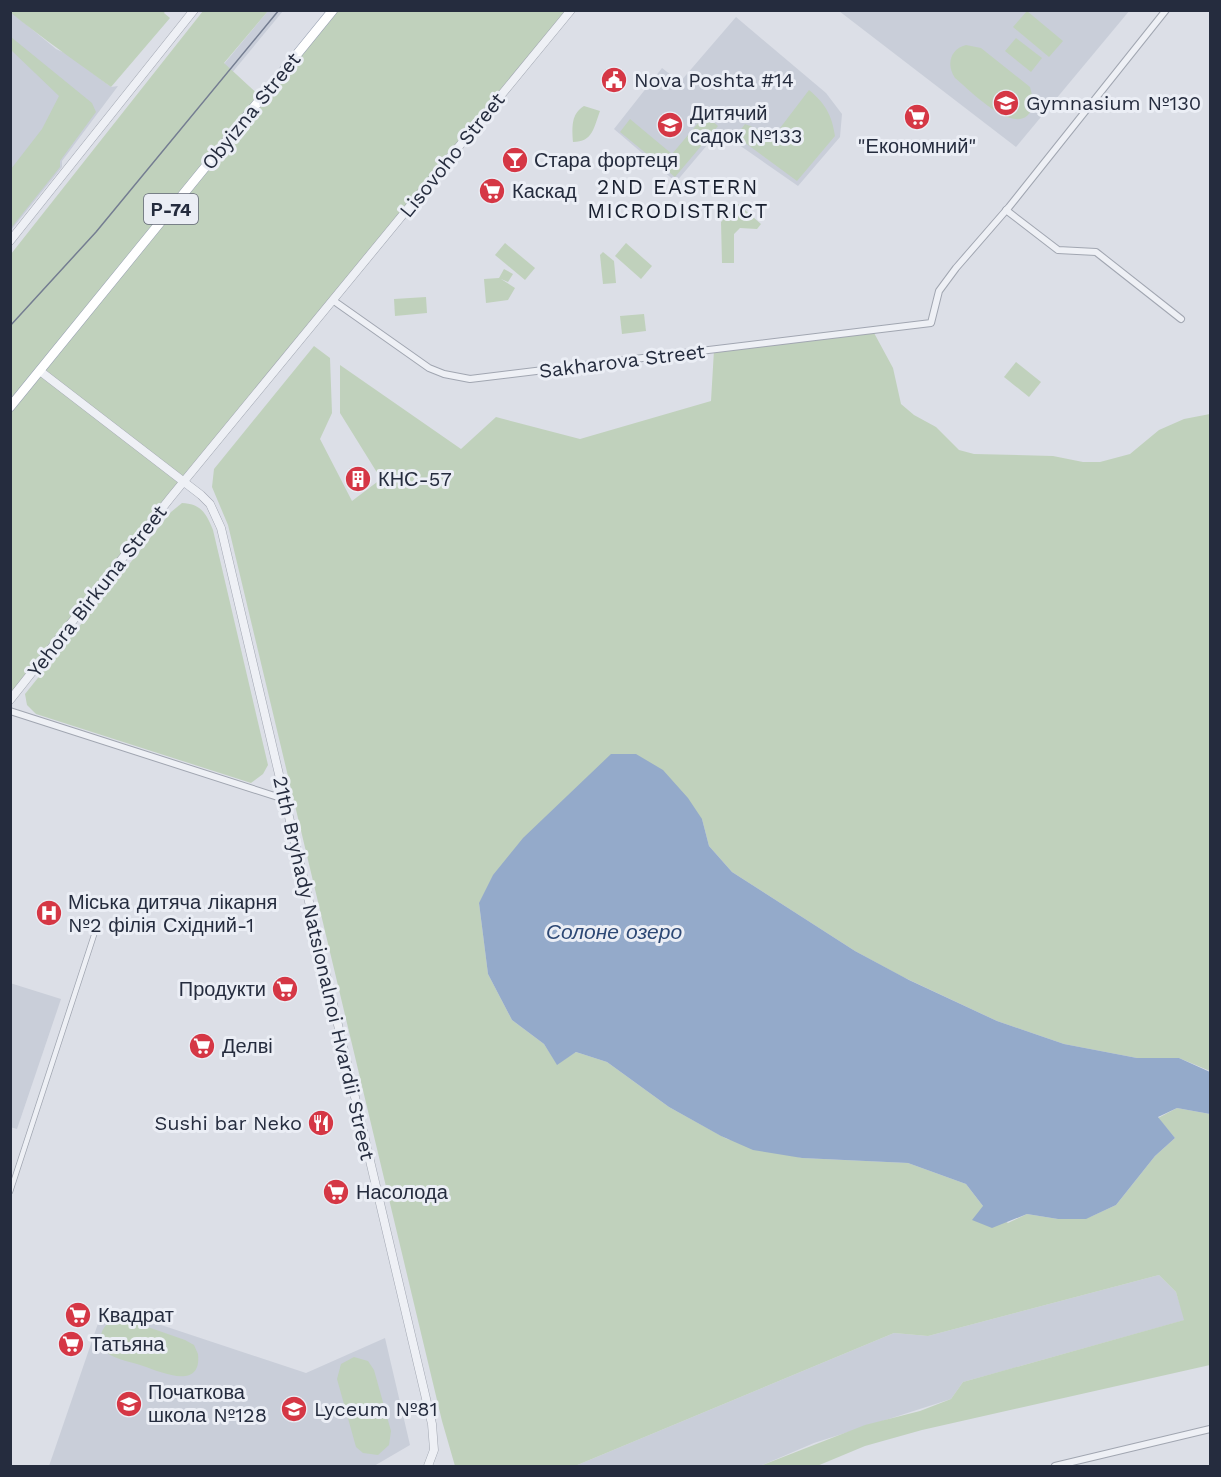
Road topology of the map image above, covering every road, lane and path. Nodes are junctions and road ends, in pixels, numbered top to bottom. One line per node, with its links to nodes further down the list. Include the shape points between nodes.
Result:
1 (194, 10): 6 (street)
2 (333, 10): 9 (main road, Obyizna Street / Р-74)
3 (571, 10): 7 (street, Lisovoho Street)
4 (1166, 10): 5 (street)
5 (1006, 210): 7 (street, Sakharova Street, via 939,291 931,323 470,378 429,368); 8 (street, via 1058,250 1096,252)
6 (10, 241)
7 (334, 301): 11 (street, Lisovoho Street)
8 (1181, 319)
9 (40, 371): 10 (main road, Obyizna Street / Р-74); 11 (street, 21th Bryhady Natsionalnoi Hvardii Street)
10 (10, 407)
11 (184, 482): 12 (street, Yehora Birkuna Street); 14 (street, 21th Bryhady Natsionalnoi Hvardii Street, via 210,504 221,528)
12 (10, 700)
13 (10, 711): 14 (street)
14 (284, 799): 19 (street, 21th Bryhady Natsionalnoi Hvardii Street, via 432,1424 434,1450)
15 (95, 932): 16 (street)
16 (10, 1192)
17 (1210, 1429): 18 (street)
18 (1058, 1466)
19 (428, 1467)

